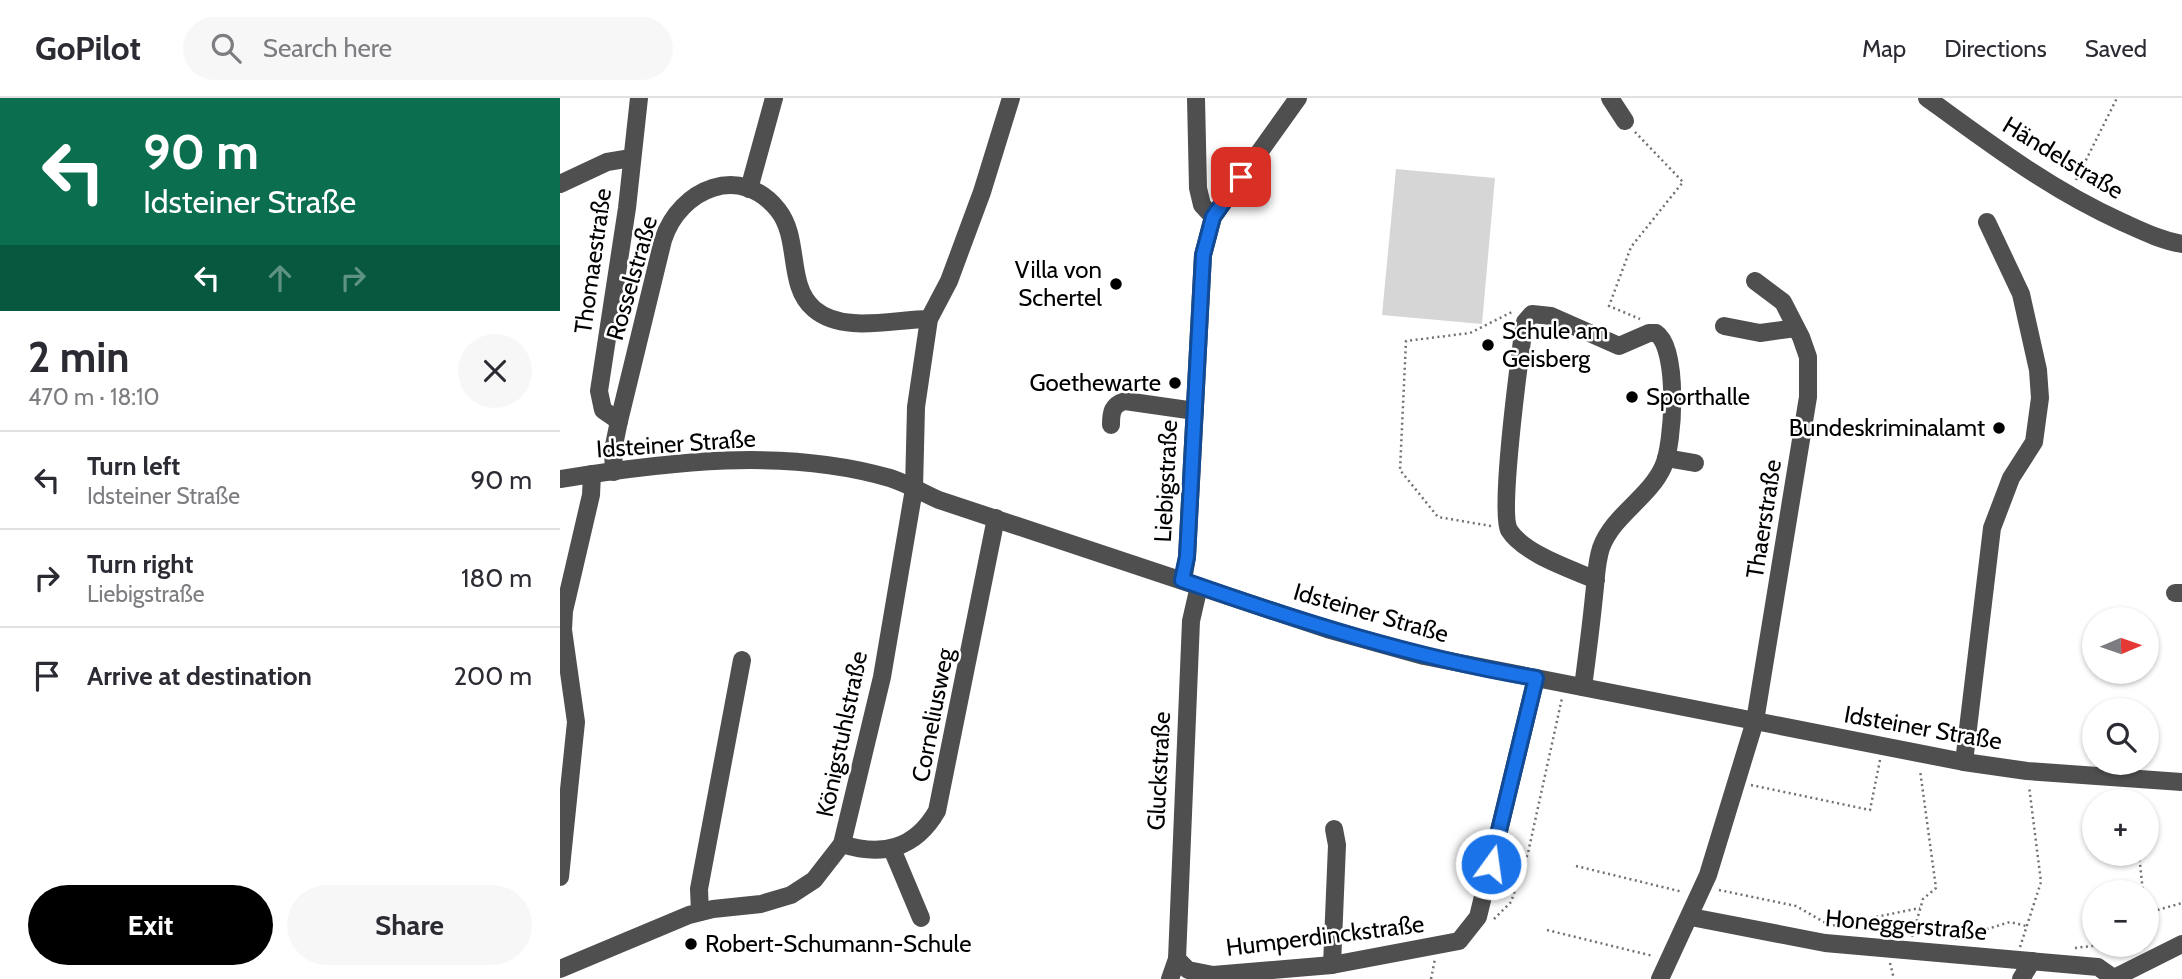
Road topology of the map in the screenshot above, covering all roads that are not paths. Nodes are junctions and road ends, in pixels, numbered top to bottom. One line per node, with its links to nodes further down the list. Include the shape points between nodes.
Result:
1 (639, 98): 9 (street, Thomaestraße)
2 (774, 98): 11 (street)
3 (1011, 98): 16 (street, via 949,281)
4 (1196, 98): 12 (street, via 1198,188 1202,205)
5 (1298, 98): 12 (street, Liebigstraße)
6 (1610, 98): 8 (street)
7 (1927, 98): 14 (street, Händelstraße, via 2068,195 2157,238)
8 (1625, 121)
9 (631, 158): 10 (street, via 607,162); 20 (street, Thomaestraße, via 598,391 603,410)
10 (560, 184)
11 (748, 189): 16 (street, via 765,198 788,227 798,282 813,309 826,317 858,322); 20 (street, Rosselstraße, via 721,187 694,195 669,222)
12 (1213, 217): 19 (street, Liebigstraße, via 1203,255)
13 (1986, 222): 35 (street, via 2021,294 2040,398 2034,442 2011,478 1992,528)
14 (2182, 244)
15 (1755, 281): 18 (street, Thaerstraße, via 1783,302)
16 (929, 318): 27 (street, Königstuhlstraße, via 916,407)
17 (1724, 326): 18 (street, via 1760,333)
18 (1796, 328): 34 (street, Thaerstraße, via 1808,357 1808,397)
19 (1195, 411): 21 (street, via 1125,401 1111,411); 30 (street, Liebigstraße, via 1187,557)
20 (619, 421): 24 (street, Rosselstraße)
21 (1111, 425)
22 (1666, 458): 23 (street); 29 (street, via 1654,481 1607,535); 29 (street, via 1672,367 1662,337 1648,332 1619,346 1551,316 1532,314 1525,322 1517,380 1508,528 1541,556)
23 (1695, 463)
24 (614, 472): 25 (street, Idsteiner Straße); 27 (street, Idsteiner Straße, via 680,463 763,461 865,472)
25 (592, 474): 26 (street, Idsteiner Straße); 40 (street, via 564,611 576,722)
26 (560, 479)
27 (914, 489): 28 (street, Idsteiner Straße); 38 (street, Königstuhlstraße, via 882,677)
28 (996, 518): 30 (street, Idsteiner Straße); 39 (street, Corneliusweg, via 942,798 919,836)
29 (1596, 580): 33 (street)
30 (1191, 583): 32 (street, Idsteiner Straße, via 1387,646); 45 (street, Gluckstraße)
31 (742, 660): 41 (street, via 699,889)
32 (1536, 678): 33 (street, Idsteiner Straße); 47 (street, Humperdinckstraße, via 1474,924 1459,941)
33 (1574, 685): 34 (street, Idsteiner Straße)
34 (1755, 721): 35 (street, Idsteiner Straße); 42 (street, Thaerstraße)
35 (1964, 762): 36 (street, Idsteiner Straße)
36 (2182, 782)
37 (1334, 830): 47 (street)
38 (842, 844): 39 (street, via 873,852); 41 (street, Königstuhlstraße, via 814,880 791,895)
39 (892, 849): 43 (street)
40 (560, 877)
41 (700, 912): 48 (street, Königstuhlstraße)
42 (1691, 917): 46 (street, Honeggerstraße, via 1825,943); 51 (street, Thaerstraße)
43 (921, 918)
44 (2182, 944): 49 (street)
45 (1177, 958): 47 (street, Humperdinckstraße, via 1188,971 1213,975); 50 (street, Gluckstraße)
46 (2024, 961): 49 (street, Honeggerstraße, via 2098,967); 52 (street)
47 (1332, 965)
48 (560, 969)
49 (2115, 978)
50 (1170, 979)
51 (1660, 979)
52 (2021, 979)

